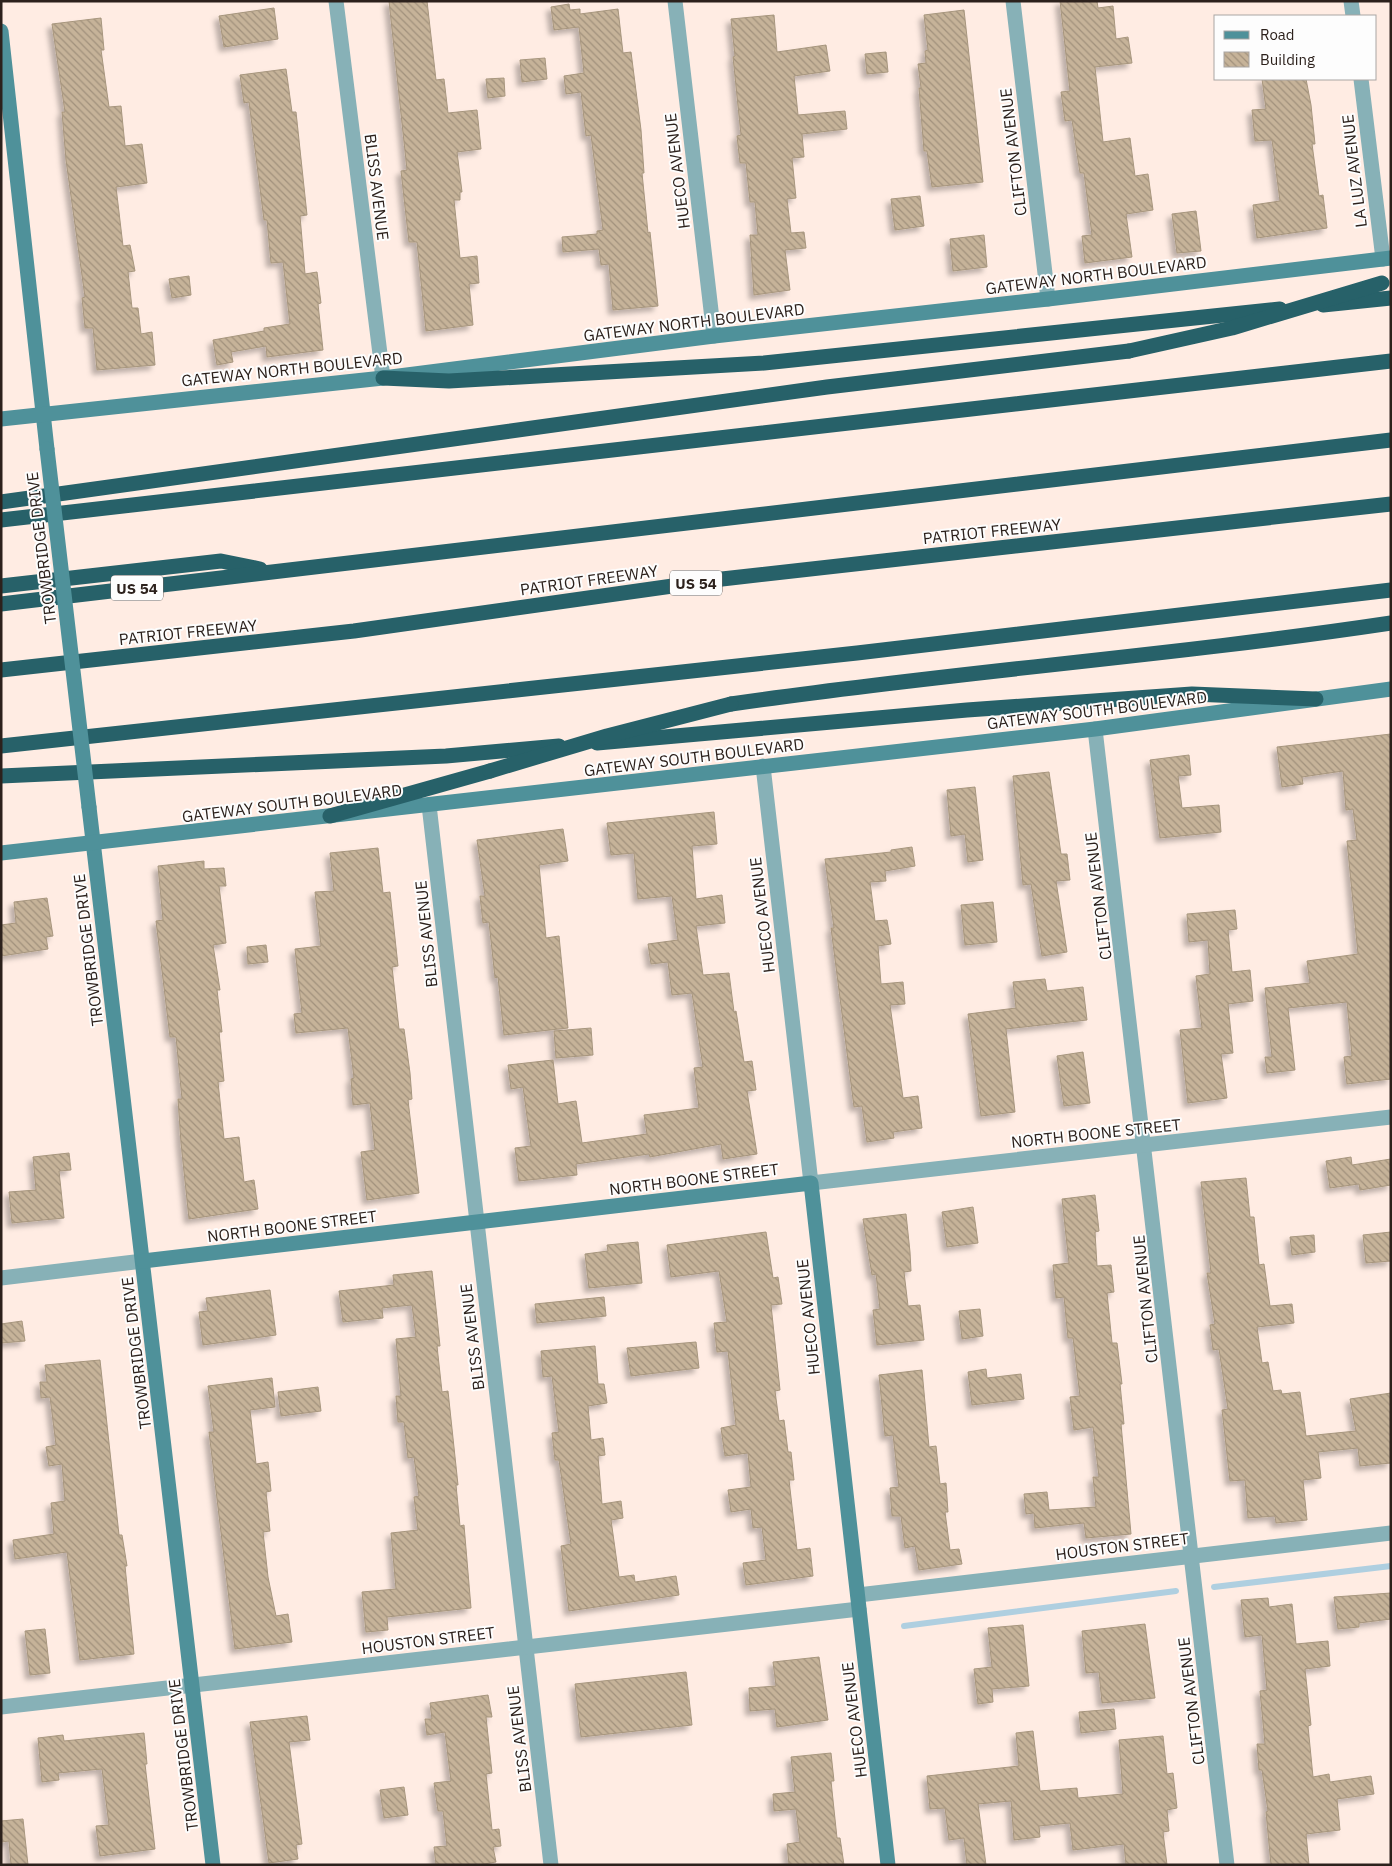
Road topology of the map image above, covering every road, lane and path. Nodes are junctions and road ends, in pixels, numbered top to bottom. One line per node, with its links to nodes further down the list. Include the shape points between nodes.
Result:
1 (336, 1): 14 (street, BLISS AVENUE)
2 (675, 1): 12 (street, HUECO AVENUE)
3 (1013, 1): 11 (street, CLIFTON AVENUE)
4 (1351, 1): 5 (street)
5 (1353, 15)
6 (1, 32): 15 (main road, TROWBRIDGE DRIVE)
7 (1361, 80): 8 (street, LA LUZ AVENUE)
8 (1387, 258): 11 (main road, GATEWAY NORTH BOULEVARD)
9 (1386, 282): 18 (highway, bridge, via 1232,328 1130,351 827,387)
10 (1391, 298): 14 (highway, via 764,363 449,381)
11 (1048, 300): 12 (main road, GATEWAY NORTH BOULEVARD)
12 (714, 336): 14 (main road, GATEWAY NORTH BOULEVARD)
13 (1391, 360): 20 (highway)
14 (383, 378): 15 (main road, GATEWAY NORTH BOULEVARD)
15 (44, 415): 16 (main road, GATEWAY NORTH BOULEVARD); 35 (main road, TROWBRIDGE DRIVE, bridge)
16 (1, 419)
17 (1391, 440): 21 (highway, US 54)
18 (1, 502)
19 (1391, 504): 26 (highway, PATRIOT FREEWAY / US 54, via 722,579 354,631)
20 (1, 520)
21 (274, 572): 22 (highway, via 221,561); 24 (highway, US 54)
22 (1, 586)
23 (1391, 590): 30 (highway, via 865,652)
24 (1, 604)
25 (1391, 623): 34 (highway, bridge, via 731,704 607,736)
26 (1, 670)
27 (1391, 689): 28 (main road, GATEWAY SOUTH BOULEVARD)
28 (1316, 699): 29 (main road, GATEWAY SOUTH BOULEVARD); 32 (highway, via 1192,694 968,710 446,756)
29 (1095, 729): 31 (main road, GATEWAY SOUTH BOULEVARD); 38 (street, CLIFTON AVENUE)
30 (1, 746)
31 (763, 766): 33 (main road, GATEWAY SOUTH BOULEVARD); 39 (street, HUECO AVENUE)
32 (1, 776)
33 (429, 805): 34 (main road, GATEWAY SOUTH BOULEVARD); 40 (street, BLISS AVENUE)
34 (330, 816): 35 (main road, GATEWAY SOUTH BOULEVARD)
35 (93, 843): 36 (main road, GATEWAY SOUTH BOULEVARD); 41 (main road, TROWBRIDGE DRIVE)
36 (1, 852)
37 (1391, 1117): 38 (street, NORTH BOONE STREET)
38 (1145, 1146): 39 (street, NORTH BOONE STREET); 44 (street, CLIFTON AVENUE)
39 (811, 1183): 40 (main road, NORTH BOONE STREET); 45 (main road, HUECO AVENUE)
40 (476, 1222): 41 (main road, NORTH BOONE STREET); 46 (street, BLISS AVENUE)
41 (143, 1261): 42 (street, NORTH BOONE STREET); 47 (main road, TROWBRIDGE DRIVE)
42 (1, 1278)
43 (1391, 1533): 44 (street, HOUSTON STREET)
44 (1192, 1555): 45 (street, HOUSTON STREET); 52 (street, CLIFTON AVENUE)
45 (858, 1602): 46 (street, HOUSTON STREET); 51 (main road, HUECO AVENUE)
46 (526, 1647): 47 (street, HOUSTON STREET); 50 (street, BLISS AVENUE)
47 (192, 1685): 48 (street, HOUSTON STREET); 49 (main road, TROWBRIDGE DRIVE)
48 (1, 1707)
49 (213, 1865)
50 (551, 1865)
51 (888, 1865)
52 (1227, 1865)

